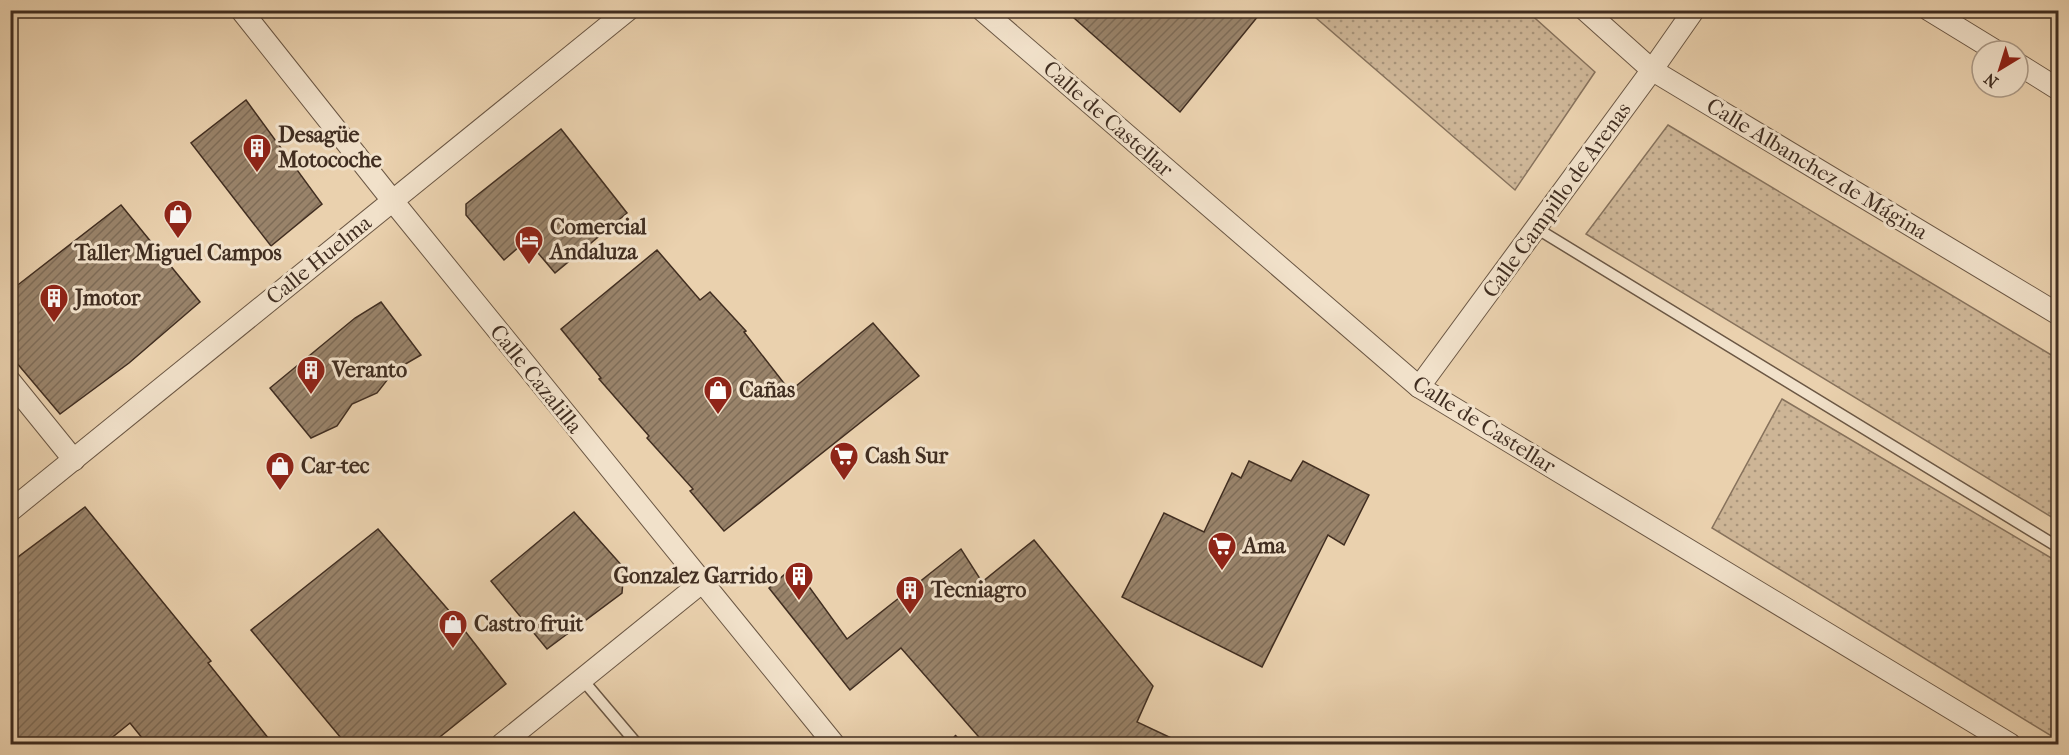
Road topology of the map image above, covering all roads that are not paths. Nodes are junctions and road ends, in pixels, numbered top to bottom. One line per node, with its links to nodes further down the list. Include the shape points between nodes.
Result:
1 (241, 10): 11 (street, Calle Cazalilla)
2 (628, 10): 11 (street, Calle Huelma)
3 (982, 10): 15 (street, Calle de Castellar)
4 (1585, 10): 8 (street, Calle Albanchez de Mágina)
5 (1694, 10): 8 (street, Calle Campillo de Arenas)
6 (1929, 10): 7 (street)
7 (1976, 39)
8 (1652, 70): 12 (street, Calle Campillo de Arenas); 13 (street, Calle Albanchez de Mágina)
9 (2030, 72): 10 (street)
10 (2058, 89)
11 (392, 200): 16 (street, Calle Huelma); 19 (street, Calle Cazalilla)
12 (1536, 228): 15 (street, Calle Campillo de Arenas); 18 (lane)
13 (2058, 314)
14 (10, 381): 16 (street)
15 (1419, 387): 24 (street, Calle de Castellar)
16 (74, 460): 17 (street, Calle Huelma)
17 (10, 511)
18 (2058, 547)
19 (701, 583): 20 (street); 23 (street, Calle Cazalilla)
20 (582, 679): 21 (street); 22 (lane)
21 (502, 744)
22 (637, 744)
23 (834, 744)
24 (2010, 744)

